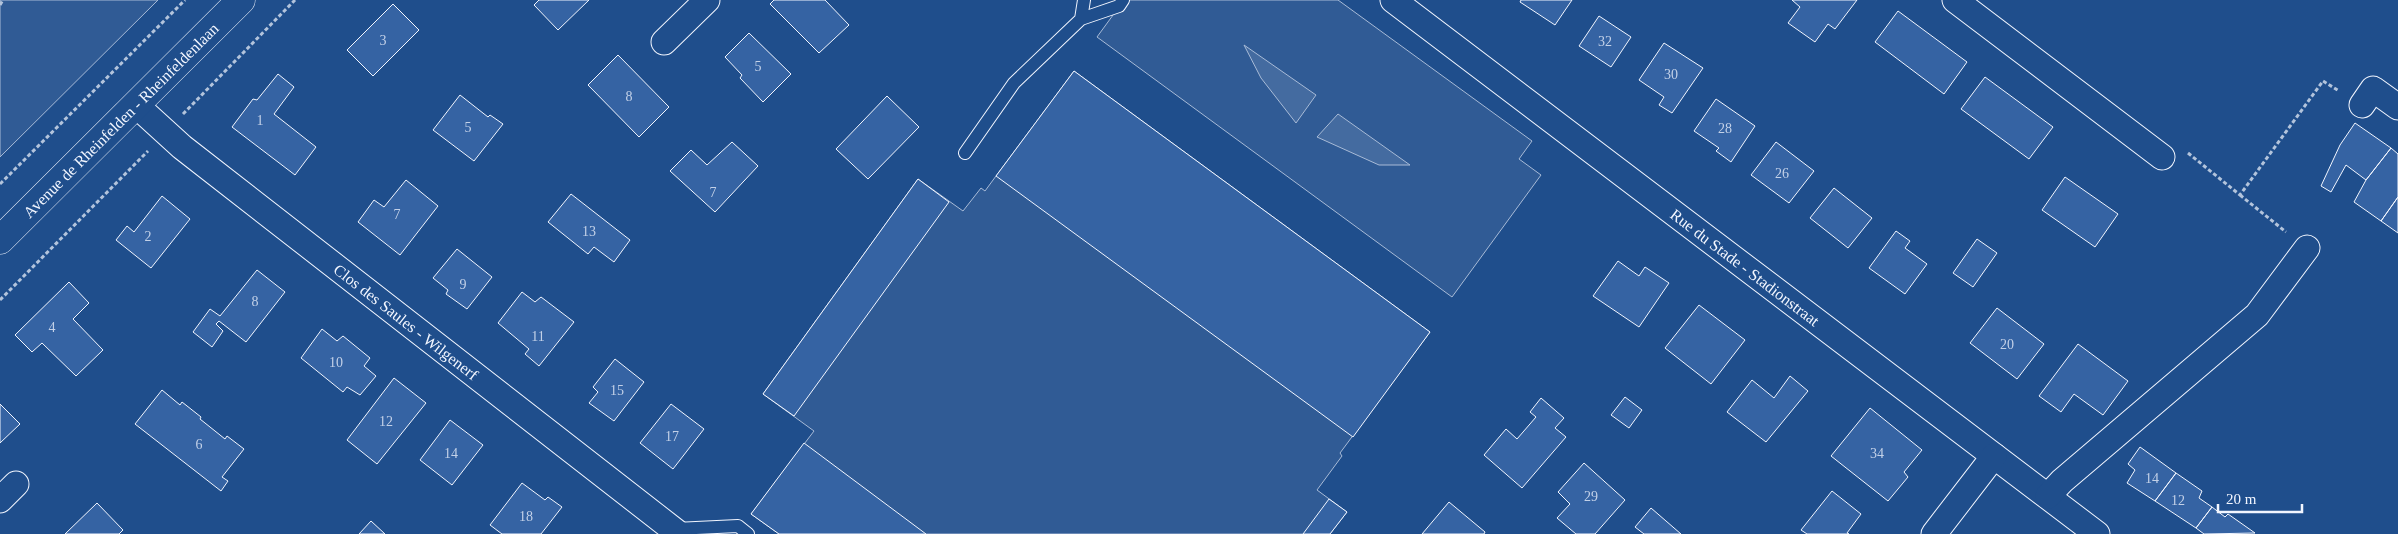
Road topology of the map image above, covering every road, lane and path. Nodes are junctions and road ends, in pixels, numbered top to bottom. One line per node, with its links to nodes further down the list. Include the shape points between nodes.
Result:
1 (3, 0): 9 (path)
2 (184, 0): 18 (path)
3 (241, 0): 13 (main road, Avenue de Rheinfelden - Rheinfeldenlaan)
4 (707, 0): 11 (street)
5 (1084, 0): 10 (lane)
6 (1124, 0): 10 (lane, via 1119,6)
7 (1393, 0): 22 (street, Rue du Stade - Stadionstraat)
8 (1955, 0): 17 (street)
9 (0, 5)
10 (1081, 19): 16 (lane, via 1014,83)
11 (664, 42)
12 (2362, 105): 14 (street, via 2373,89); 19 (path, via 2323,81)
13 (137, 106): 20 (main road, Avenue de Rheinfelden - Rheinfeldenlaan); 24 (street, Clos des Saules - Wilgenerf, via 190,153)
14 (2398, 107)
15 (2186, 152): 19 (path)
16 (964, 153)
17 (2162, 158)
18 (0, 184)
19 (2240, 195): 21 (path)
20 (0, 240)
21 (2308, 248): 23 (street, via 2256,315)
22 (1994, 456): 23 (street, Rue du Stade - Stadionstraat); 26 (street)
23 (2048, 496): 27 (street, Rue du Stade - Stadionstraat)
24 (677, 531): 25 (lane, via 738,526)
25 (748, 534)
26 (1934, 534)
27 (2097, 534)

